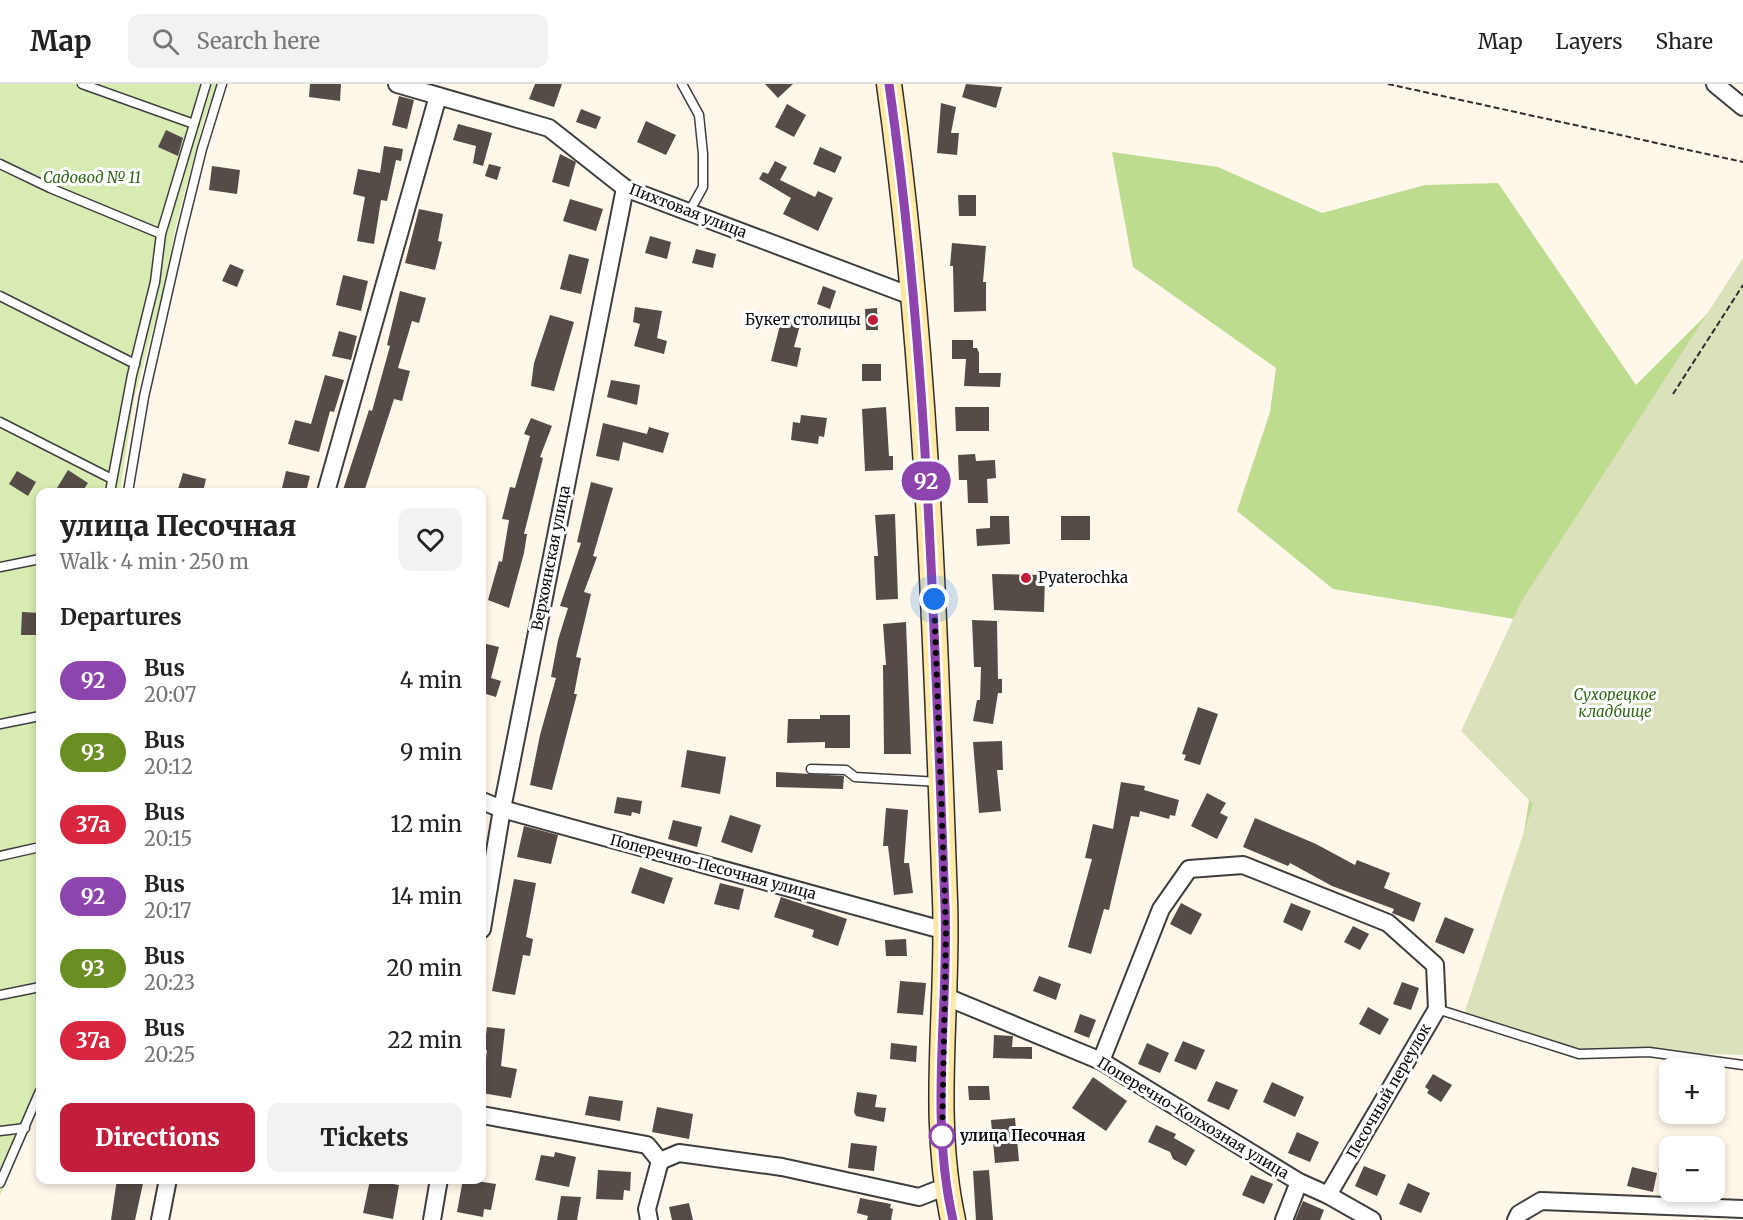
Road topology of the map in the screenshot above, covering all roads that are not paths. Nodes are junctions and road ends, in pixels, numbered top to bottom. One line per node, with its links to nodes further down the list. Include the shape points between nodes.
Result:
1 (82, 84): 10 (lane)
2 (206, 84): 10 (lane)
3 (222, 84): 21 (lane, via 181,234 144,397)
4 (397, 84): 8 (street, Пихтовая улица)
5 (682, 84): 13 (lane, via 699,115 703,154 703,187)
6 (889, 84): 16 (main road)
7 (1715, 84): 9 (street)
8 (438, 96): 12 (street, Пихтовая улица, via 549,128); 22 (street)
9 (1743, 107)
10 (194, 124): 14 (lane)
11 (0, 164): 14 (lane)
12 (625, 188): 13 (street, Пихтовая улица); 30 (street, Верхоянская улица)
13 (689, 212): 16 (street, Пихтовая улица)
14 (161, 234): 17 (lane, via 155,282)
15 (0, 296): 17 (lane)
16 (914, 297): 28 (main road, via 934,599)
17 (135, 364): 19 (lane)
18 (0, 422): 19 (lane)
19 (112, 479): 20 (lane)
20 (111, 488)
21 (129, 488)
22 (327, 488)
23 (36, 560): 24 (lane)
24 (4, 567)
25 (36, 717): 26 (lane)
26 (0, 724)
27 (811, 769): 28 (lane, via 846,770 855,777)
28 (940, 782): 34 (main road)
29 (486, 803): 30 (street, Поперечно-Песочная улица)
30 (502, 809): 33 (street, Верхоянская улица); 34 (street, Поперечно-Песочная улица)
31 (36, 848): 32 (lane)
32 (0, 856)
33 (486, 905)
34 (946, 931): 37 (main road)
35 (36, 988): 36 (lane)
36 (0, 995)
37 (944, 996): 39 (street, Поперечно-Колхозная улица); 50 (main road, via 941,1101)
38 (1437, 1009): 39 (street, Песочный переулок, via 1435,965 1388,923 1242,865 1189,869 1161,909); 40 (lane, via 1579,1053 1649,1052); 51 (street, Песочный переулок)
39 (1101, 1061): 46 (street, Поперечно-Колхозная улица)
40 (1743, 1065)
41 (36, 1101): 43 (lane)
42 (486, 1117): 45 (street, via 647,1145)
43 (25, 1128): 44 (lane); 47 (lane)
44 (0, 1131)
45 (660, 1161): 50 (street, via 680,1153 783,1167 919,1197); 55 (street, via 647,1209)
46 (1299, 1182): 51 (street, Поперечно-Колхозная улица); 57 (street)
47 (0, 1183)
48 (167, 1184): 53 (street)
49 (438, 1184): 54 (street)
50 (947, 1186): 56 (main road)
51 (1328, 1195): 58 (street, Поперечно-Колхозная улица)
52 (1743, 1209): 59 (street, via 1541,1202 1519,1214)
53 (160, 1220)
54 (432, 1220)
55 (649, 1220)
56 (952, 1220)
57 (1284, 1220)
58 (1372, 1220)
59 (1516, 1220)

